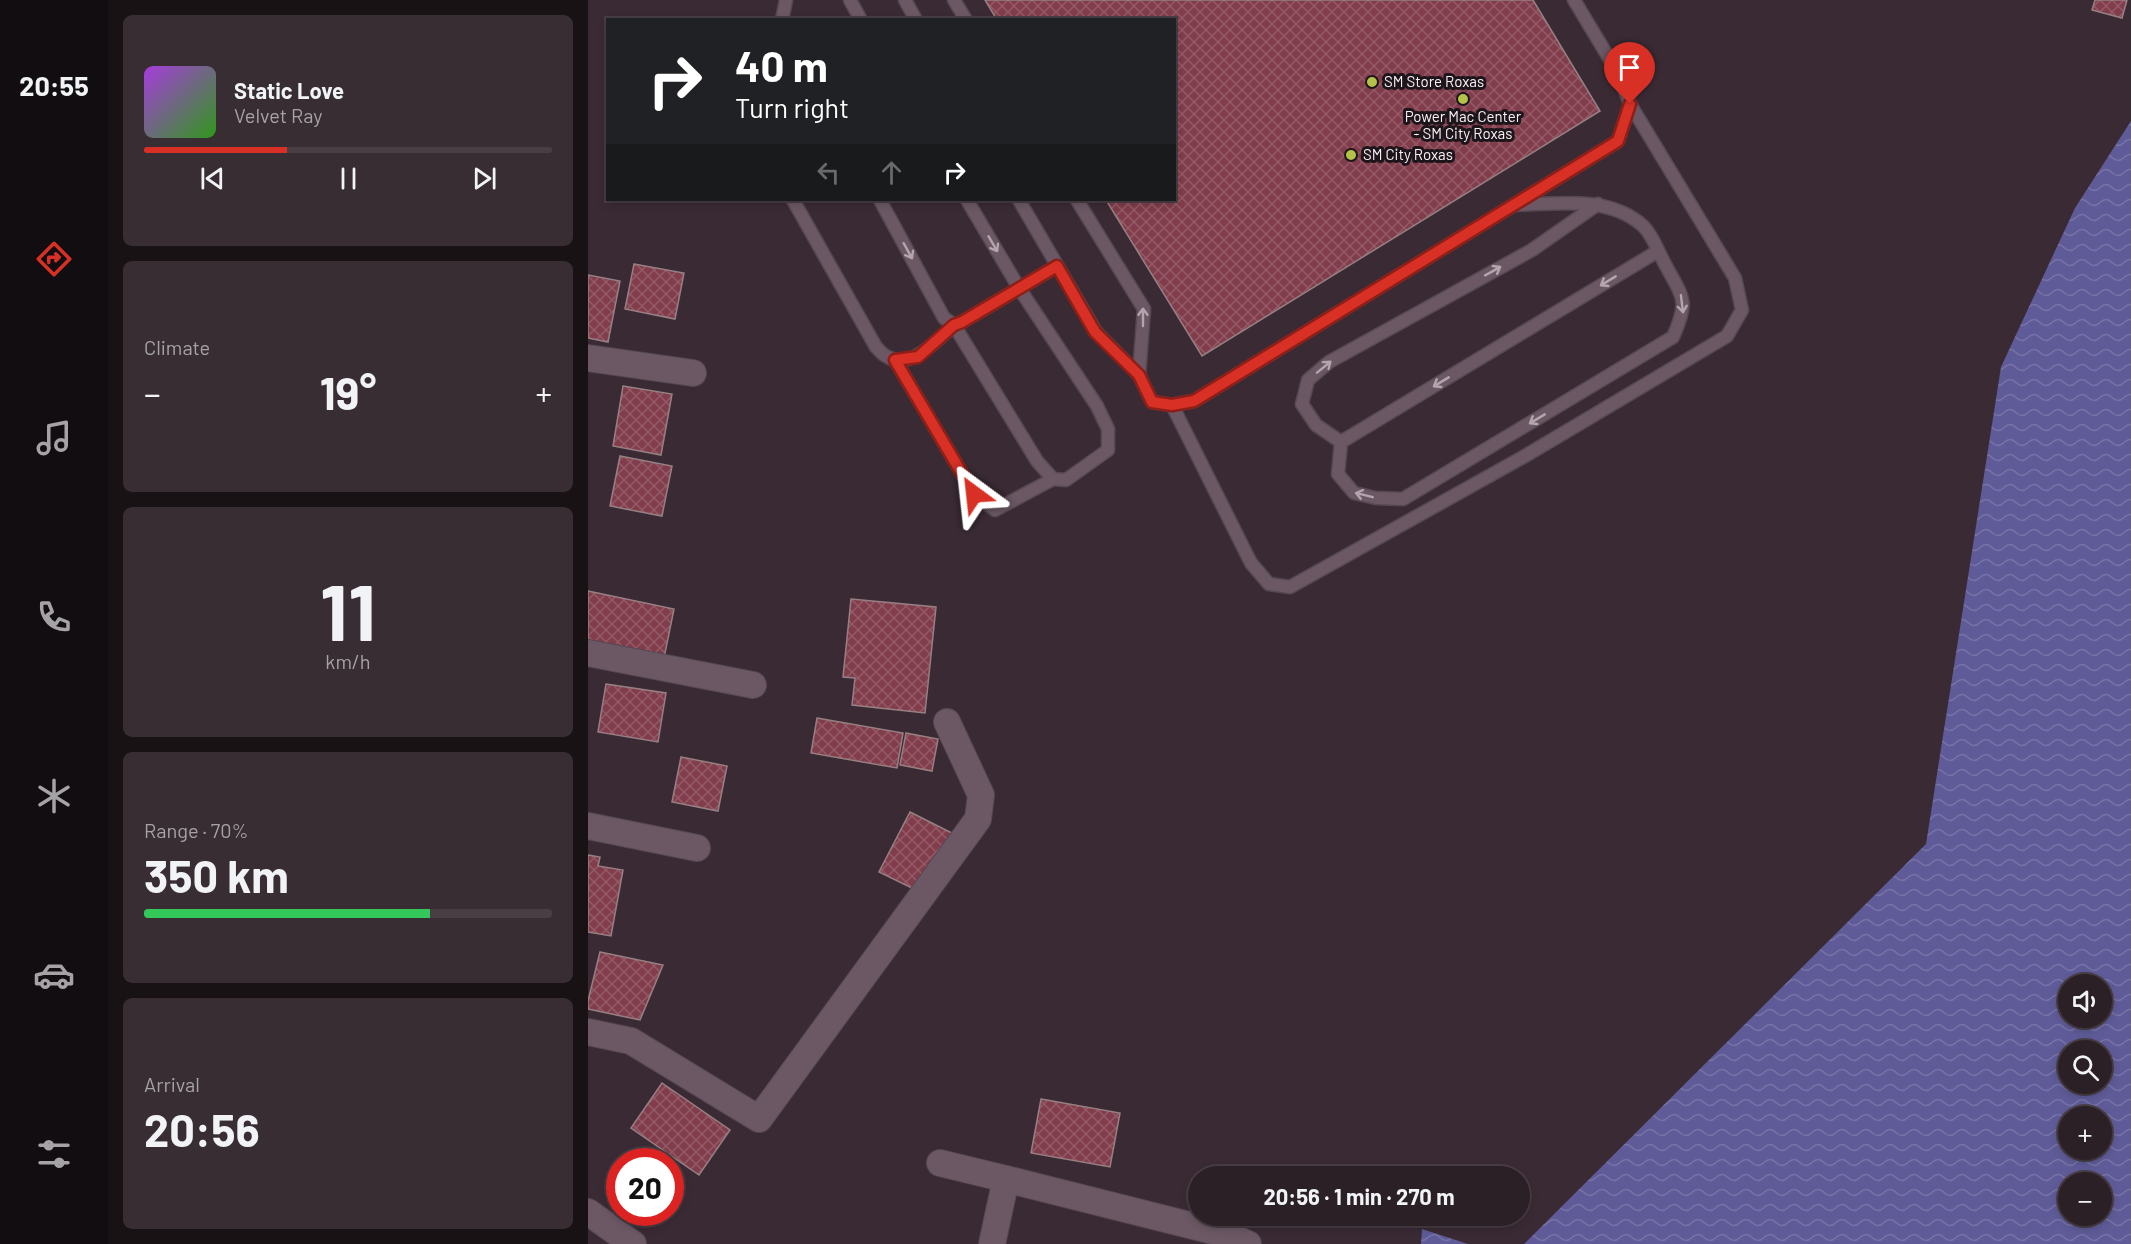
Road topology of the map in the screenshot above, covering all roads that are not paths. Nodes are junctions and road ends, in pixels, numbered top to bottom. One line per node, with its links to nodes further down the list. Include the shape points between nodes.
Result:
1 (786, 0): 6 (lane)
2 (850, 0): 7 (lane)
3 (904, 0): 8 (lane)
4 (954, 0): 9 (lane)
5 (1574, 0): 10 (lane, via 1618,73)
6 (781, 18)
7 (860, 18)
8 (915, 18)
9 (965, 18)
10 (1630, 104): 17 (lane, via 1618,141); 26 (lane, via 1735,278 1742,310 1727,336 1525,456 1290,586 1269,584 1251,563)
11 (794, 201): 23 (lane, via 876,347)
12 (881, 201): 21 (lane, one-way to 21, via 944,318)
13 (968, 201): 20 (lane, one-way to 20)
14 (1020, 201): 19 (lane)
15 (1078, 201): 25 (lane, one-way to 15, via 1144,309)
16 (1598, 204): 17 (lane); 18 (lane, via 1644,227); 27 (lane, one-way to 16, via 1316,425 1302,404 1308,381 1329,362 1532,249)
17 (1514, 205): 26 (lane, via 1194,401)
18 (1658, 251): 27 (lane, one-way to 27); 27 (lane, one-way to 27, via 1682,295 1684,313 1673,337 1403,499 1354,493 1338,474)
19 (1057, 266): 20 (lane); 25 (lane, via 1095,332)
20 (1019, 288): 21 (lane); 28 (lane, via 1108,429 1108,450 1066,480)
21 (954, 325): 23 (lane, via 918,357); 28 (lane, via 1037,461)
22 (588, 358): 24 (street)
23 (895, 360): 28 (lane, via 974,494 995,510)
24 (693, 373)
25 (1139, 375): 26 (lane, via 1152,402)
26 (1172, 405)
27 (1341, 442)
28 (1053, 479)
29 (588, 653): 30 (street)
30 (753, 685)
31 (947, 722): 34 (street, via 981,795 978,819 759,1119 631,1041)
32 (588, 826): 33 (street)
33 (698, 848)
34 (588, 1032)
35 (940, 1163): 36 (street)
36 (1006, 1179): 39 (street); 40 (street, via 1225,1234)
37 (588, 1212): 38 (street)
38 (633, 1244)
39 (992, 1244)
40 (1248, 1244)

